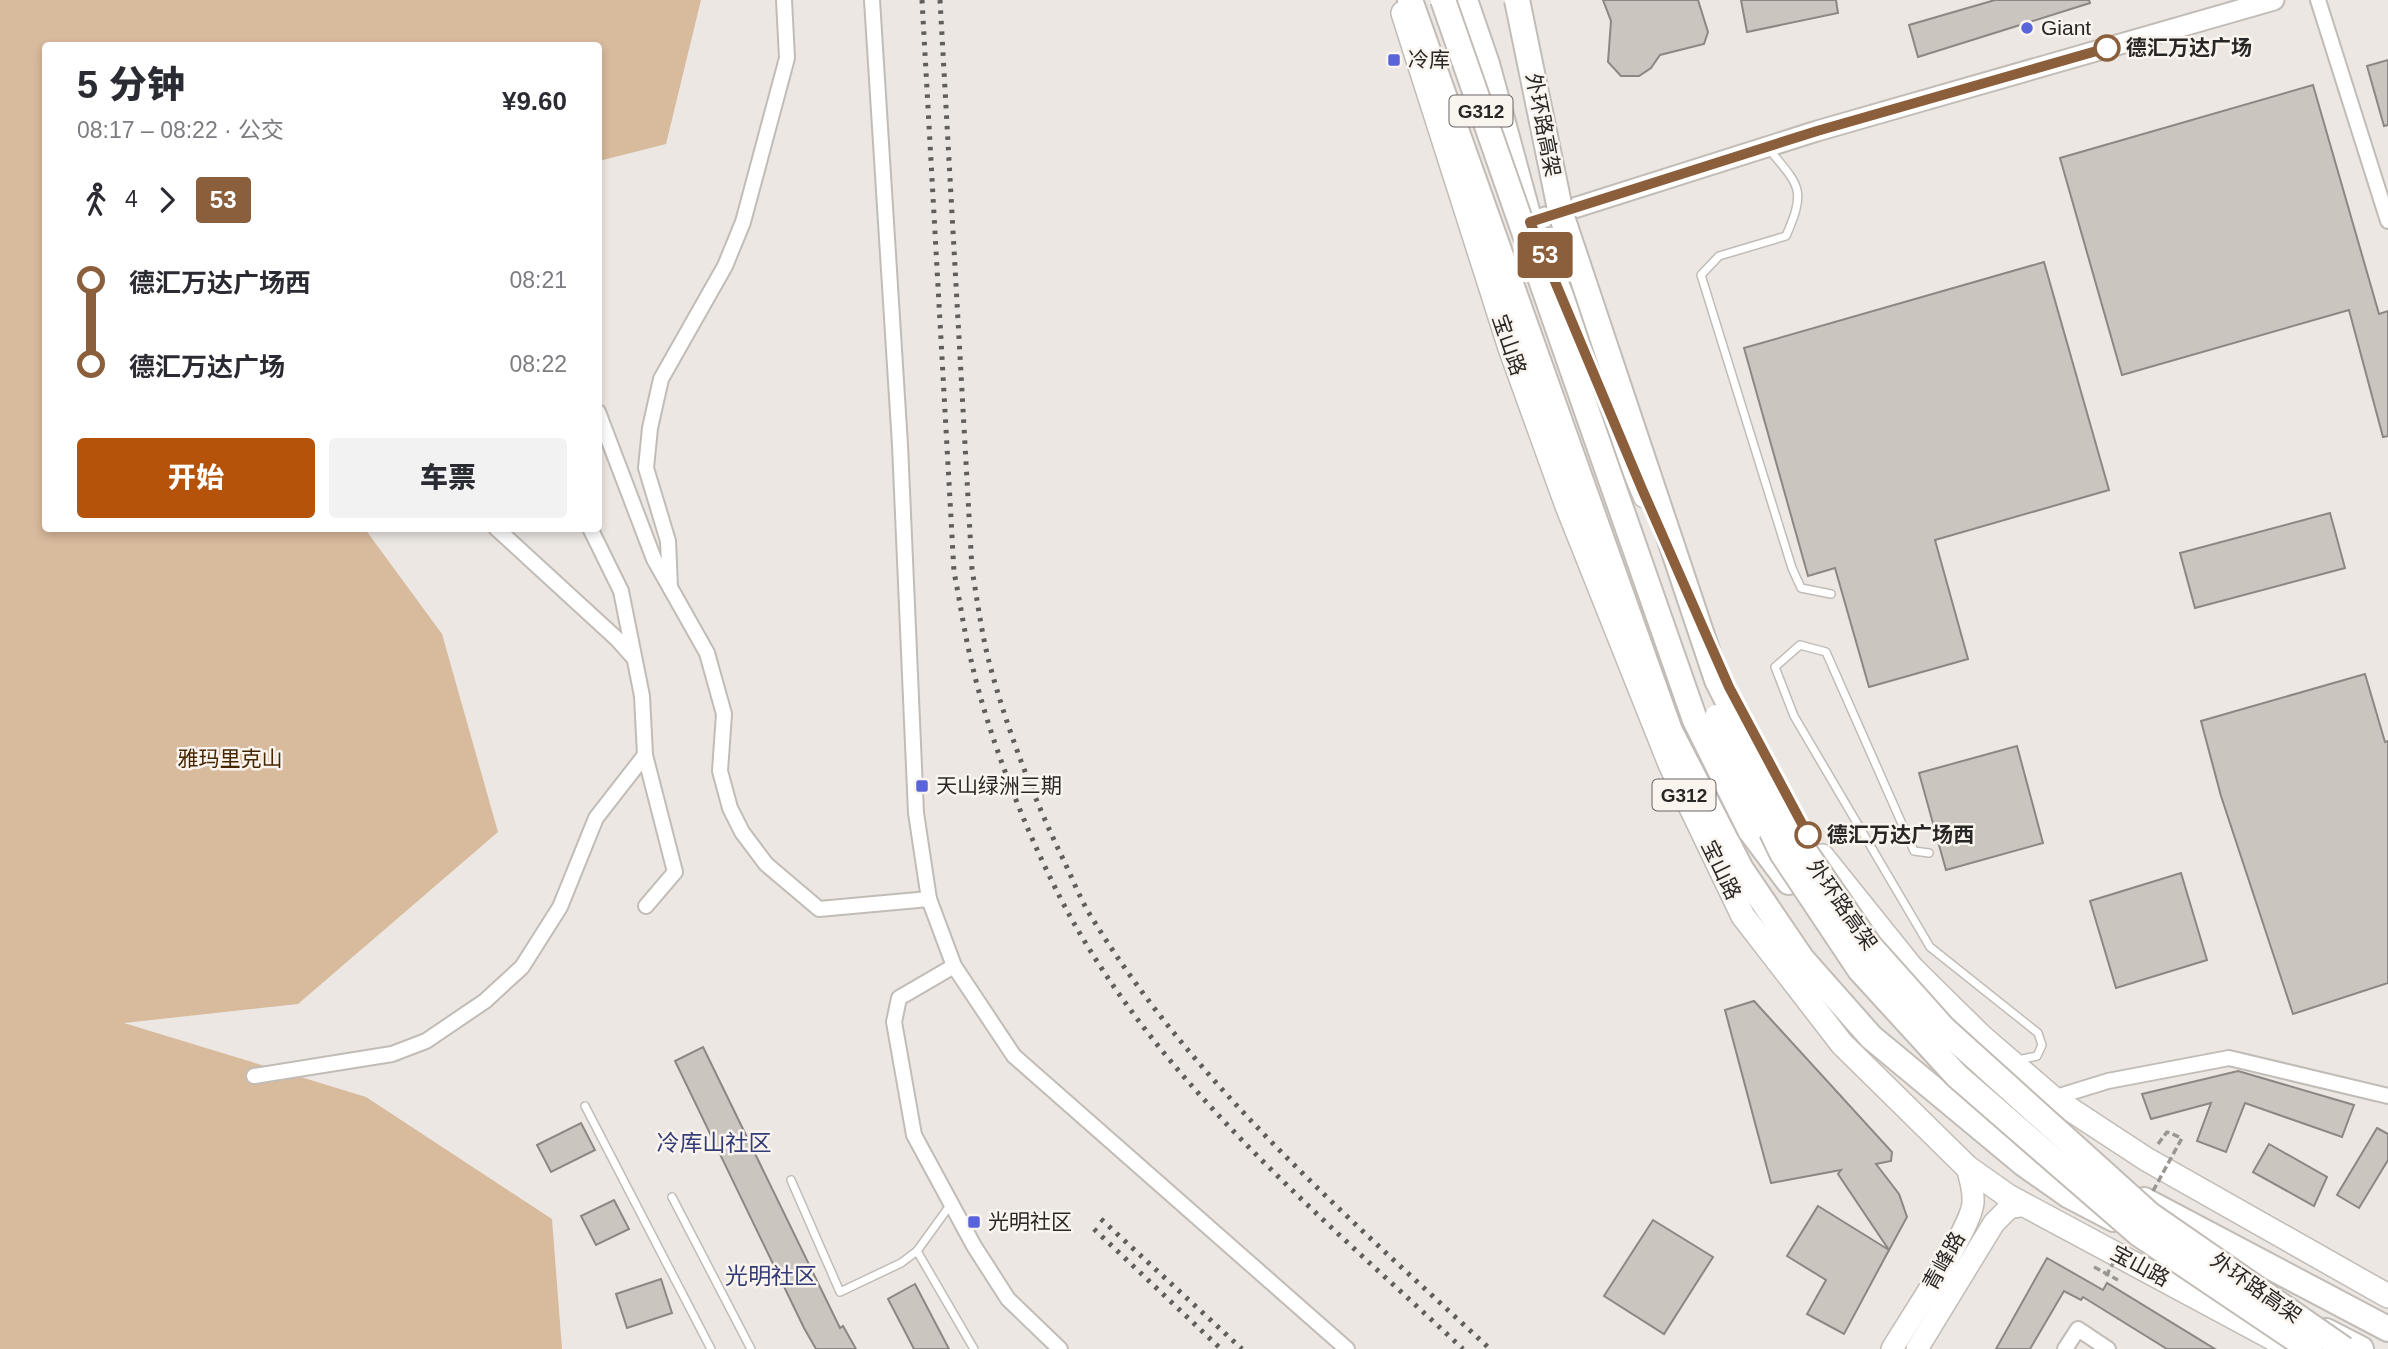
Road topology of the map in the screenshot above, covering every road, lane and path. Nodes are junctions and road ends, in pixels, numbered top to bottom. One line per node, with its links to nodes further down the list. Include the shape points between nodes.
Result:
1 (784, 0): 19 (street, via 787,58 743,222 725,265 661,379 650,428 646,468 668,541)
2 (872, 0): 24 (street, via 900,445 916,813)
3 (1398, 0): 34 (main road, 宝山路 / G312, via 1510,348 1567,506 1670,764 1743,916 1842,1044)
4 (1410, 0): 54 (highway, via 1670,731 1741,869 1802,959 1871,1037 2068,1195)
5 (1433, 0): 15 (main road, G312)
6 (1443, 0): 41 (highway, bridge, via 1695,720 1749,830 1832,935 1969,1079 2040,1141)
7 (1465, 0): 15 (highway)
8 (1505, 0): 52 (highway, 外环路高架, bridge, via 1550,237 1710,702 1782,853 1860,970 1957,1076 2139,1234)
9 (1517, 0): 53 (highway, 外环路高架, bridge, via 1565,227 1717,680 1799,844 1869,945 1944,1029 2149,1214)
10 (2274, 0): 12 (street)
11 (2318, 0): 13 (street)
12 (1768, 147): 15 (street); 20 (lane, via 1797,183 1799,207 1786,236 1719,256 1701,275 1792,568 1801,588)
13 (2386, 204): 14 (street)
14 (2388, 221)
15 (1530, 222): 27 (main road, G312, via 1729,687 1808,835 1850,895 1912,968)
16 (602, 422): 19 (street)
17 (500, 532): 21 (street)
18 (592, 532): 21 (street, via 621,591)
19 (670, 592): 24 (street, via 706,653 724,714 720,771 730,808 766,864 819,909)
20 (1831, 594)
21 (634, 659): 22 (street, via 642,696)
22 (645, 755): 25 (street, via 675,872); 28 (street, via 596,818 560,907 522,967 485,1001 426,1041 392,1054)
23 (1929, 853): 27 (lane, via 1914,851 1826,652 1800,645 1775,667 1794,716 1930,947 2038,1033 2042,1045 2037,1056 2025,1061)
24 (929, 899): 26 (street)
25 (646, 906)
26 (954, 966): 37 (street, via 900,998 894,1022 914,1135); 46 (street, via 1014,1056)
27 (2007, 1058): 30 (main road, G312)
28 (254, 1076)
29 (2388, 1096): 30 (street, via 2229,1058 2108,1081)
30 (2053, 1098): 40 (main road, G312, via 2146,1159)
31 (586, 1106): 42 (lane)
32 (2167, 1132): 33 (path)
33 (2182, 1138)
34 (1967, 1167): 38 (main road, 宝山路 / G312); 47 (main road, 青峰路, via 1973,1206)
35 (791, 1180): 39 (lane, via 840,1292)
36 (673, 1197): 43 (lane)
37 (951, 1204): 39 (lane); 45 (street, via 1008,1299)
38 (2026, 1205): 48 (main road, 青峰路, via 2010,1208 1994,1223); 51 (main road, 宝山路 / G312)
39 (917, 1251): 44 (lane)
40 (2388, 1296)
41 (2388, 1329)
42 (711, 1349)
43 (751, 1349)
44 (974, 1349)
45 (1060, 1349)
46 (1347, 1349)
47 (1892, 1349)
48 (1917, 1349)
49 (2065, 1349): 50 (street, via 2078,1329)
50 (2108, 1349)
51 (2292, 1349)
52 (2310, 1349)
53 (2344, 1349)
54 (2361, 1349)

